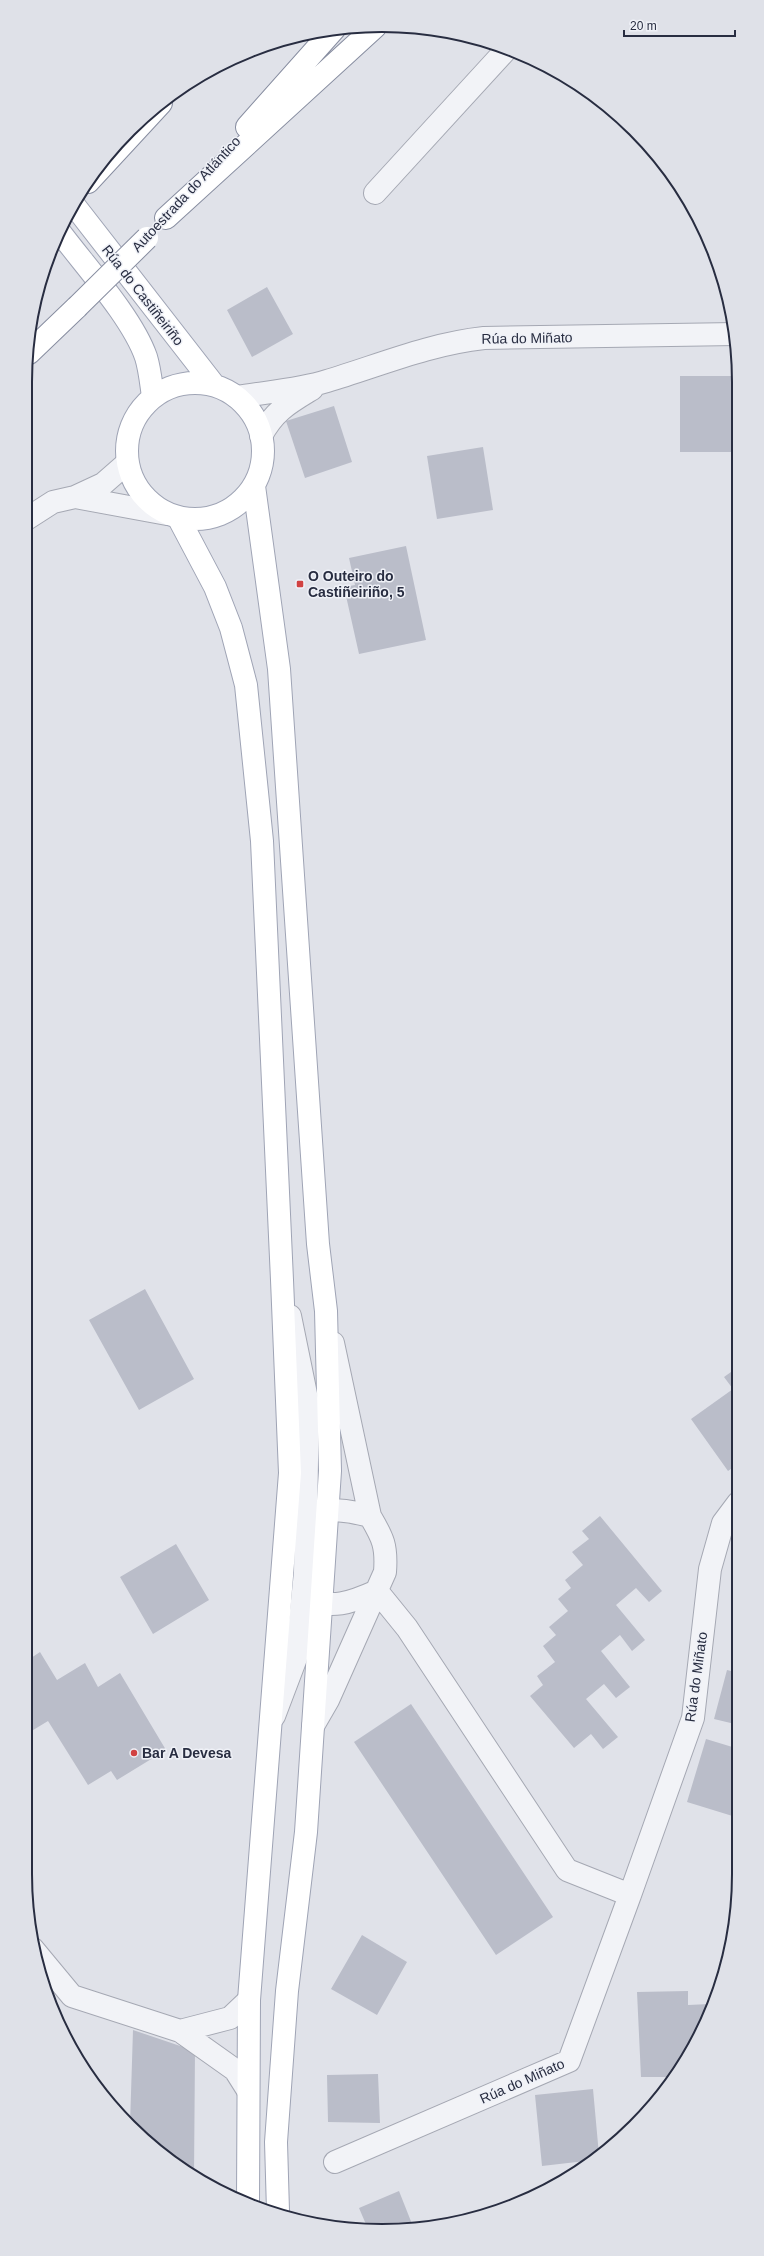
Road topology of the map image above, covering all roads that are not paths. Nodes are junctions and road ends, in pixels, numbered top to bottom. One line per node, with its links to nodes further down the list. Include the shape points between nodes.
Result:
1 (369, 33): 6 (main road)
2 (327, 37): 6 (main road, Autoestrada do Atlántico)
3 (502, 54): 4 (street)
4 (375, 193)
5 (78, 210): 11 (main road, Rúa do Castiñeiriño)
6 (166, 218): 9 (main road, Autoestrada do Atlántico, bridge)
7 (64, 237): 12 (main road, Rúa do Castiñeiriño, via 126,320 137,339 151,374)
8 (729, 334): 10 (street, Rúa do Miñato, via 484,338 454,341)
9 (34, 348)
10 (326, 382): 13 (street, Rúa do Miñato); 14 (street, Rúa do Miñato, via 280,409)
11 (214, 385): 12 (main road, via 193,383 172,386); 13 (main road)
12 (153, 397): 15 (main road, via 140,410 131,426)
13 (237, 397): 14 (main road, via 252,414)
14 (261, 436): 16 (main road, via 263,455)
15 (127, 463): 17 (street, via 103,484); 19 (main road, via 135,484 149,501)
16 (254, 486): 19 (main road, via 229,510 195,519); 21 (main road, via 279,669 317,1236)
17 (75, 497): 18 (street, via 52,502); 19 (street)
18 (32, 515)
19 (172, 515): 20 (main road, via 215,587 231,628 246,685 262,841)
20 (282, 1280): 23 (street, via 308,1404); 27 (main road, via 290,1473)
21 (326, 1311): 23 (main road, via 330,1471); 24 (street)
22 (732, 1511): 29 (street, Rúa do Miñato, via 723,1523 710,1570 693,1718)
23 (316, 1512): 24 (street, via 342,1509); 26 (main road)
24 (370, 1516): 25 (street, via 382,1536 387,1553 385,1572)
25 (377, 1592): 26 (street, via 354,1602 336,1606); 28 (street, via 328,1700); 29 (street, via 407,1628 567,1870)
26 (312, 1602): 27 (street, via 296,1658); 28 (main road)
27 (271, 1722): 31 (main road)
28 (313, 1726): 36 (main road, via 306,1832 287,1991 276,2142)
29 (630, 1895): 34 (street, Rúa do Miñato, via 569,2061)
30 (43, 1961): 32 (street, via 72,1996)
31 (249, 2000): 32 (street, via 230,2018); 33 (main road)
32 (180, 2031): 33 (street, via 235,2070)
33 (247, 2089): 35 (main road)
34 (335, 2162)
35 (248, 2197)
36 (278, 2208)

